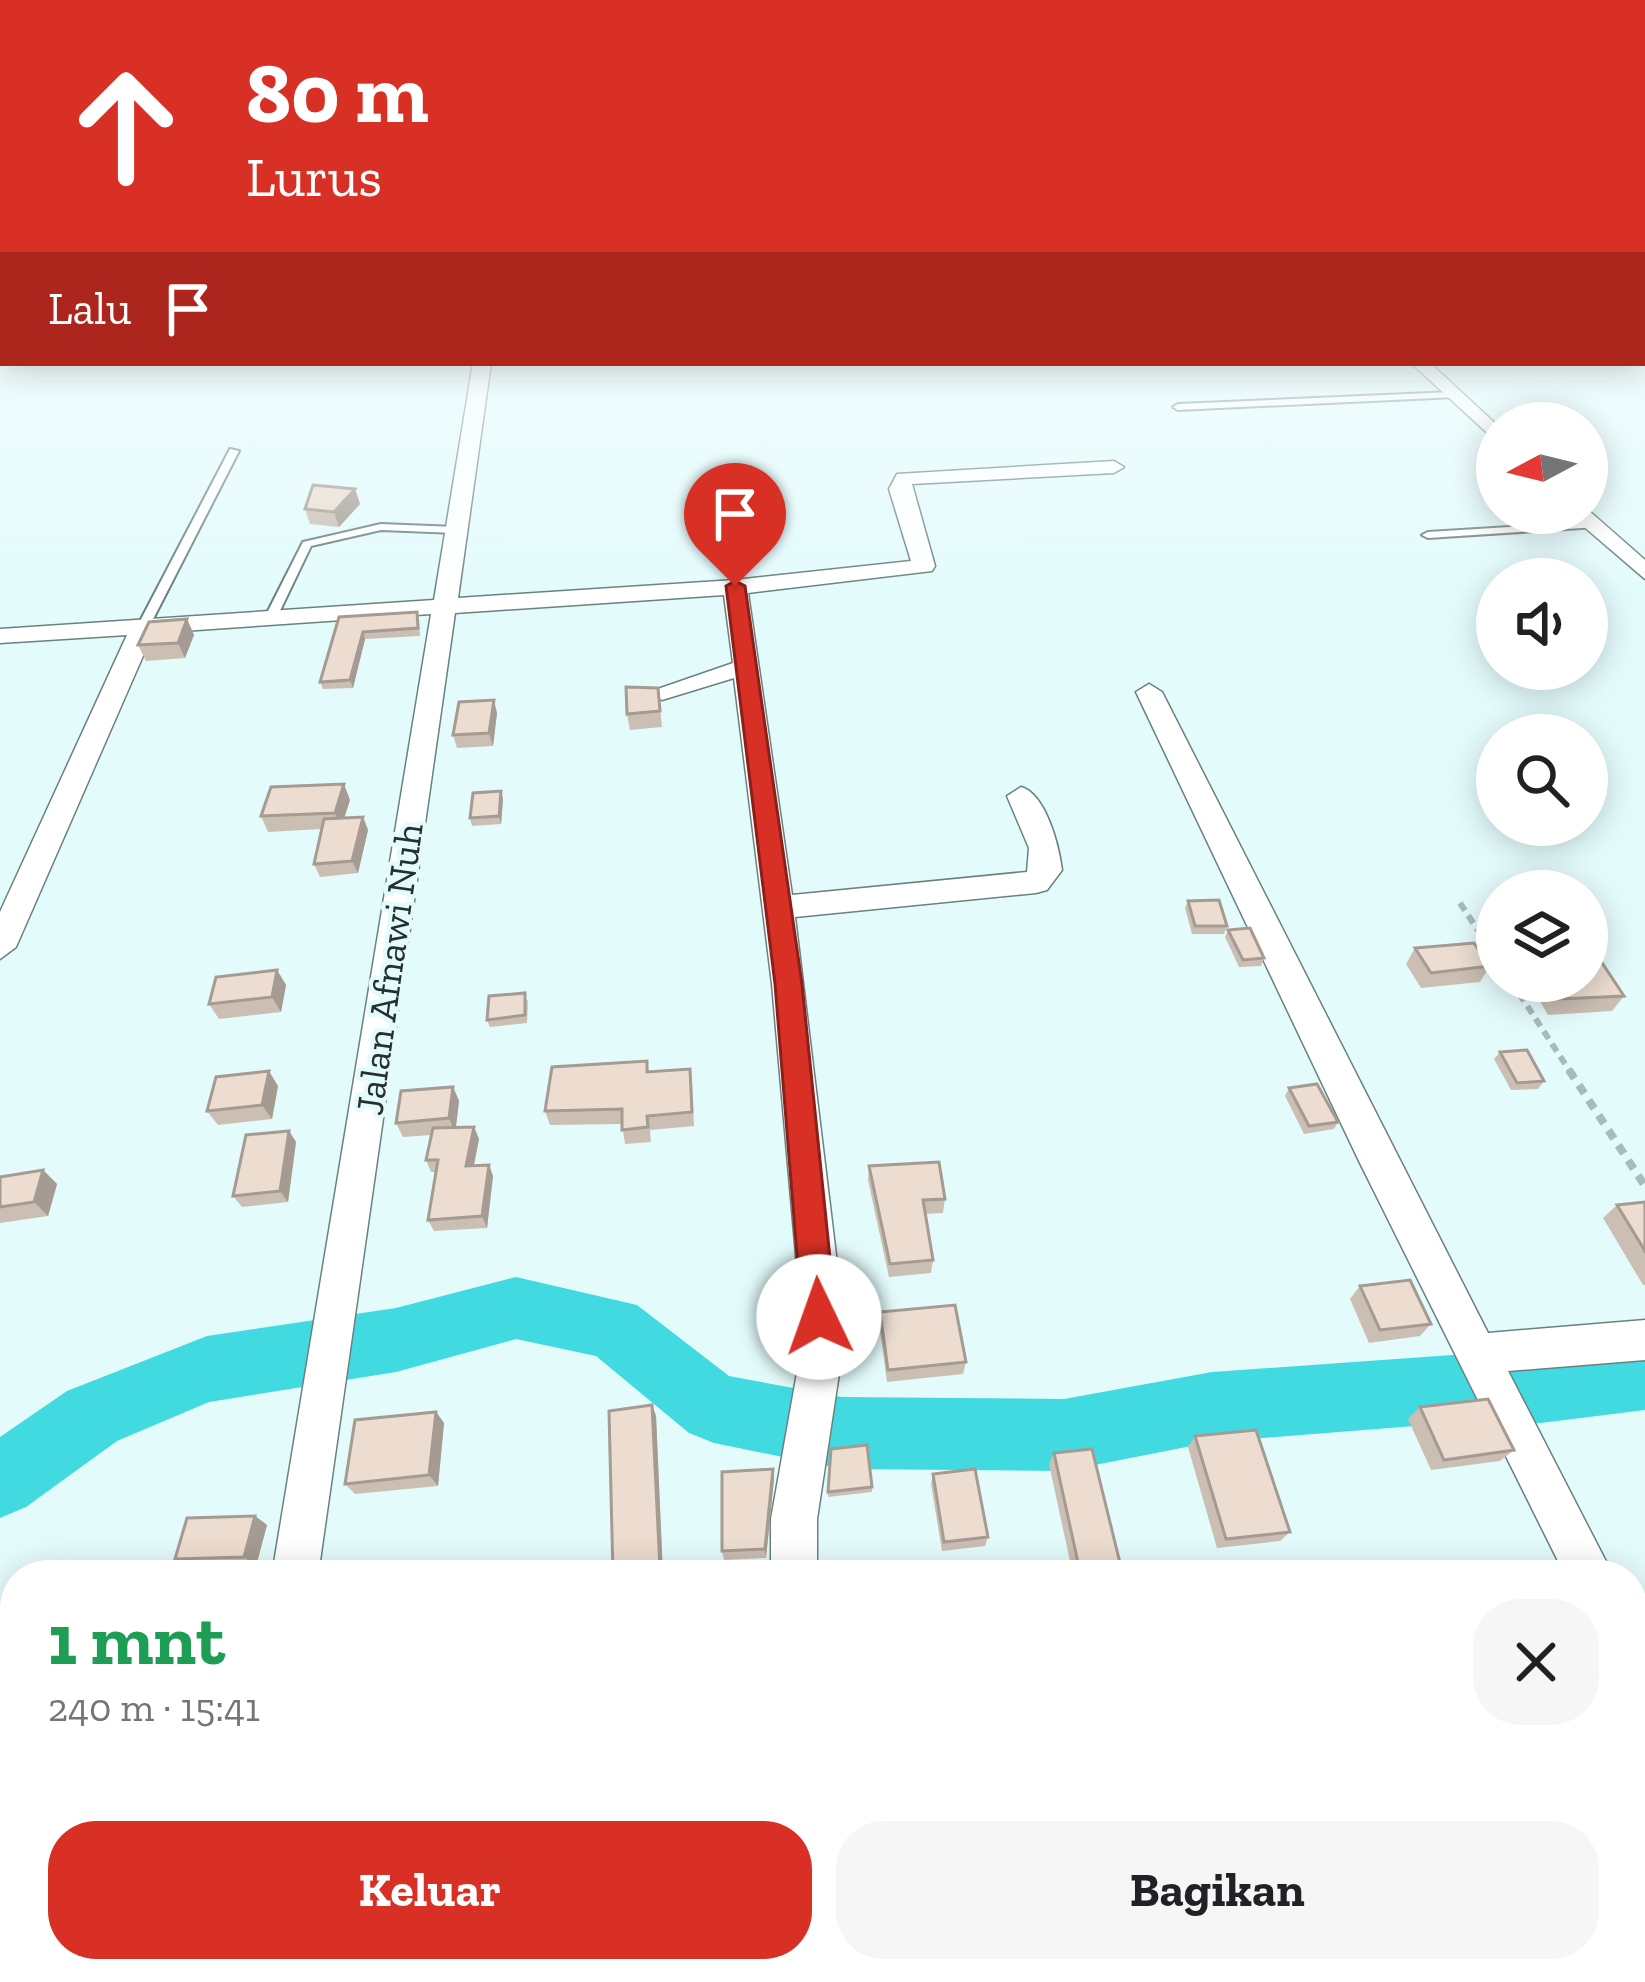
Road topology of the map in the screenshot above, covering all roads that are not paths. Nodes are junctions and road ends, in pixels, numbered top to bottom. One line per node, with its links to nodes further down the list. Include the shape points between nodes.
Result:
1 (475, 407): 4 (street, Jalan Afnawi Nuh)
2 (234, 452): 12 (lane)
3 (1114, 467): 9 (street, via 904,478 899,489 924,566)
4 (456, 530): 10 (street, Jalan Afnawi Nuh); 11 (lane, via 358,529 307,544)
5 (1476, 530): 7 (lane)
6 (1603, 534): 8 (street)
7 (1429, 535)
8 (1645, 572)
9 (735, 586): 10 (street); 14 (street)
10 (442, 605): 11 (street); 22 (street, Jalan Afnawi Nuh)
11 (271, 617): 12 (street)
12 (143, 627): 13 (street); 19 (street)
13 (0, 636)
14 (749, 666): 15 (street); 18 (street)
15 (662, 692)
16 (1149, 692): 21 (street)
17 (1021, 796): 18 (street, via 1045,848 1048,870 1036,882)
18 (777, 908): 23 (street, via 816,1255 819,1367)
19 (0, 947)
20 (1645, 1340): 21 (street)
21 (1480, 1360): 24 (street)
22 (298, 1560)
23 (794, 1560)
24 (1582, 1560)

